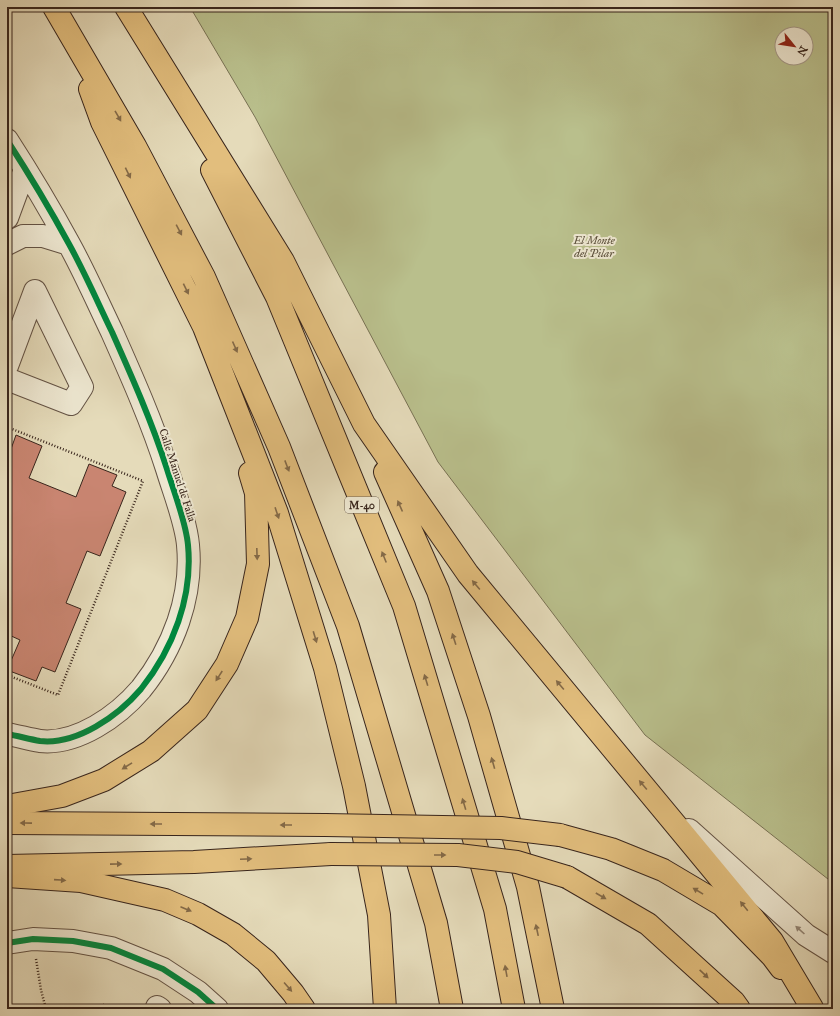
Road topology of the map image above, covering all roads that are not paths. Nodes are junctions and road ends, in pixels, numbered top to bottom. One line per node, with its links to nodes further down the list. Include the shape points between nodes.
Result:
1 (54, 7): 4 (main road)
2 (126, 7): 3 (main road, M-40)
3 (139, 28): 13 (main road, via 283,261); 26 (main road, M-40, one-way to 3, via 495,909 404,606 277,297)
4 (70, 34): 10 (main road, one-way to 10, via 102,122); 25 (main road, one-way to 25, via 135,146 204,277 279,447 348,626 436,923)
5 (7, 140): 6 (street, Calle Manuel de Falla)
6 (25, 169): 7 (street); 9 (street, Calle Manuel de Falla)
7 (7, 218)
8 (7, 244): 9 (street, via 23,236 43,236)
9 (69, 244): 14 (street, Calle Manuel de Falla, via 124,358 157,440 188,544 188,574 184,602 165,654 153,674 121,709 85,732 64,739 42,741)
10 (204, 327): 16 (main road, one-way to 16, via 256,493 258,564 247,618 227,664 198,710 151,751 104,780 62,796); 24 (main road, one-way to 24, via 277,513 325,668 354,786 379,915)
11 (7, 366): 12 (street, via 35,291 82,387 71,404)
12 (7, 379)
13 (364, 424): 15 (main road, one-way to 13, via 468,574); 27 (main road, one-way to 13, via 528,887 479,716 438,591)
14 (7, 734)
15 (658, 803): 21 (street, one-way to 15, via 806,935); 29 (main road, one-way to 15, via 772,941)
16 (7, 806)
17 (7, 823): 29 (main road, one-way to 17, bridge, via 772,956 722,905 663,870 612,848 560,835 501,828)
18 (7, 866): 28 (main road, one-way to 28, bridge, via 194,862 331,854 458,855 517,862 567,877 648,924)
19 (7, 876): 23 (main road, one-way to 23, via 81,881 165,900 198,914 233,934 266,961)
20 (7, 943): 22 (street, via 33,939 73,941 111,948 163,969 198,992)
21 (833, 952)
22 (217, 1009)
23 (304, 1009)
24 (385, 1009)
25 (452, 1009)
26 (514, 1009)
27 (553, 1009)
28 (739, 1009)
29 (812, 1009)

